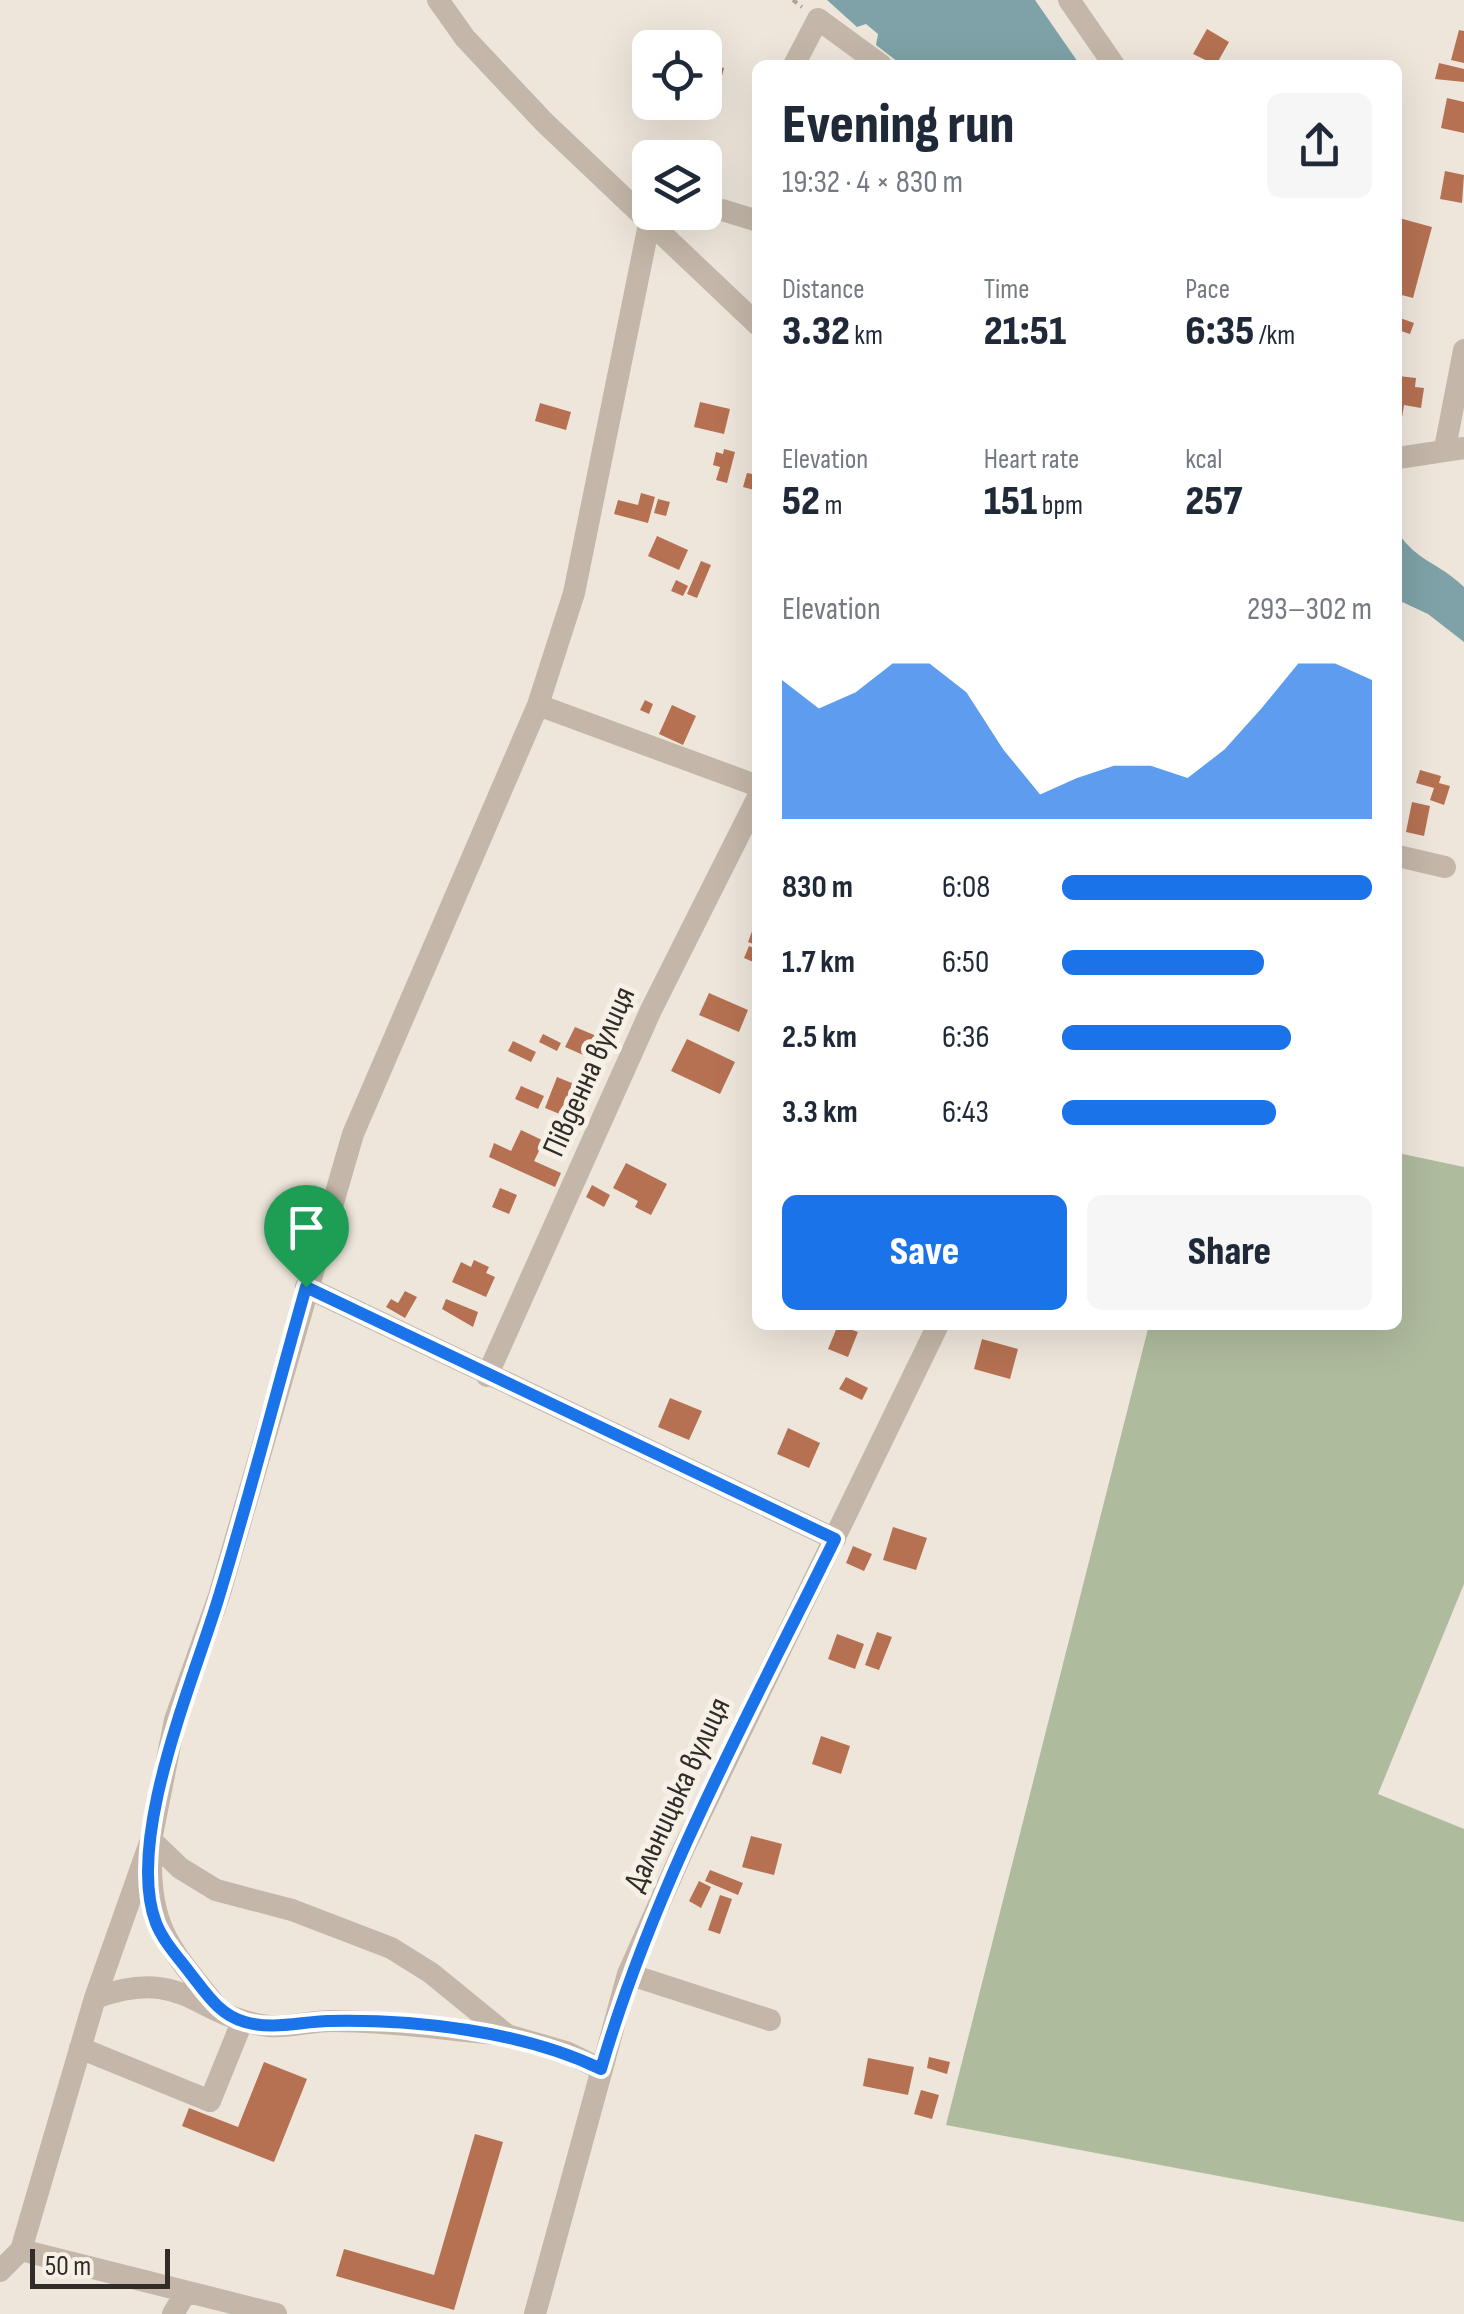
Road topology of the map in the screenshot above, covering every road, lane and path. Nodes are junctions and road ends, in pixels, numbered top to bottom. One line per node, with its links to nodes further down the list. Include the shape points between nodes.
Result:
1 (438, 0): 6 (street, via 465,38)
2 (1070, 0): 5 (street)
3 (797, 60): 4 (street, via 818,19)
4 (873, 60)
5 (1111, 60)
6 (632, 207)
7 (722, 210): 8 (street)
8 (752, 219)
9 (648, 230): 15 (street, via 574,592)
10 (655, 230): 11 (street)
11 (752, 319)
12 (1464, 350): 13 (street)
13 (1455, 448): 14 (street)
14 (1402, 457)
15 (538, 705): 16 (street); 20 (street, via 352,1134)
16 (752, 784)
17 (752, 810): 22 (street, Південна вулиця, via 651,1010)
18 (1402, 857): 19 (street)
19 (1444, 868)
20 (306, 1287): 22 (street); 24 (street, via 220,1596 174,1720)
21 (936, 1330): 23 (street, Дальницька вулиця)
22 (486, 1376): 23 (street)
23 (835, 1539): 25 (street, Дальницька вулиця)
24 (151, 1840): 26 (street); 27 (street, via 156,1922); 30 (street, via 216,1890 391,1948)
25 (628, 1974): 28 (street); 32 (street, Дальницька вулиця)
26 (95, 1998): 27 (street, via 154,1984); 31 (street)
27 (216, 2006): 29 (street)
28 (770, 2020)
29 (242, 2022): 30 (street, via 274,2027 328,2021); 31 (street, via 210,2100)
30 (507, 2035): 32 (street)
31 (80, 2048): 33 (street)
32 (601, 2069): 38 (street, Дальницька вулиця)
33 (21, 2250): 34 (street); 35 (street)
34 (0, 2271)
35 (186, 2292): 36 (street); 37 (street)
36 (174, 2314)
37 (276, 2314)
38 (534, 2314)

